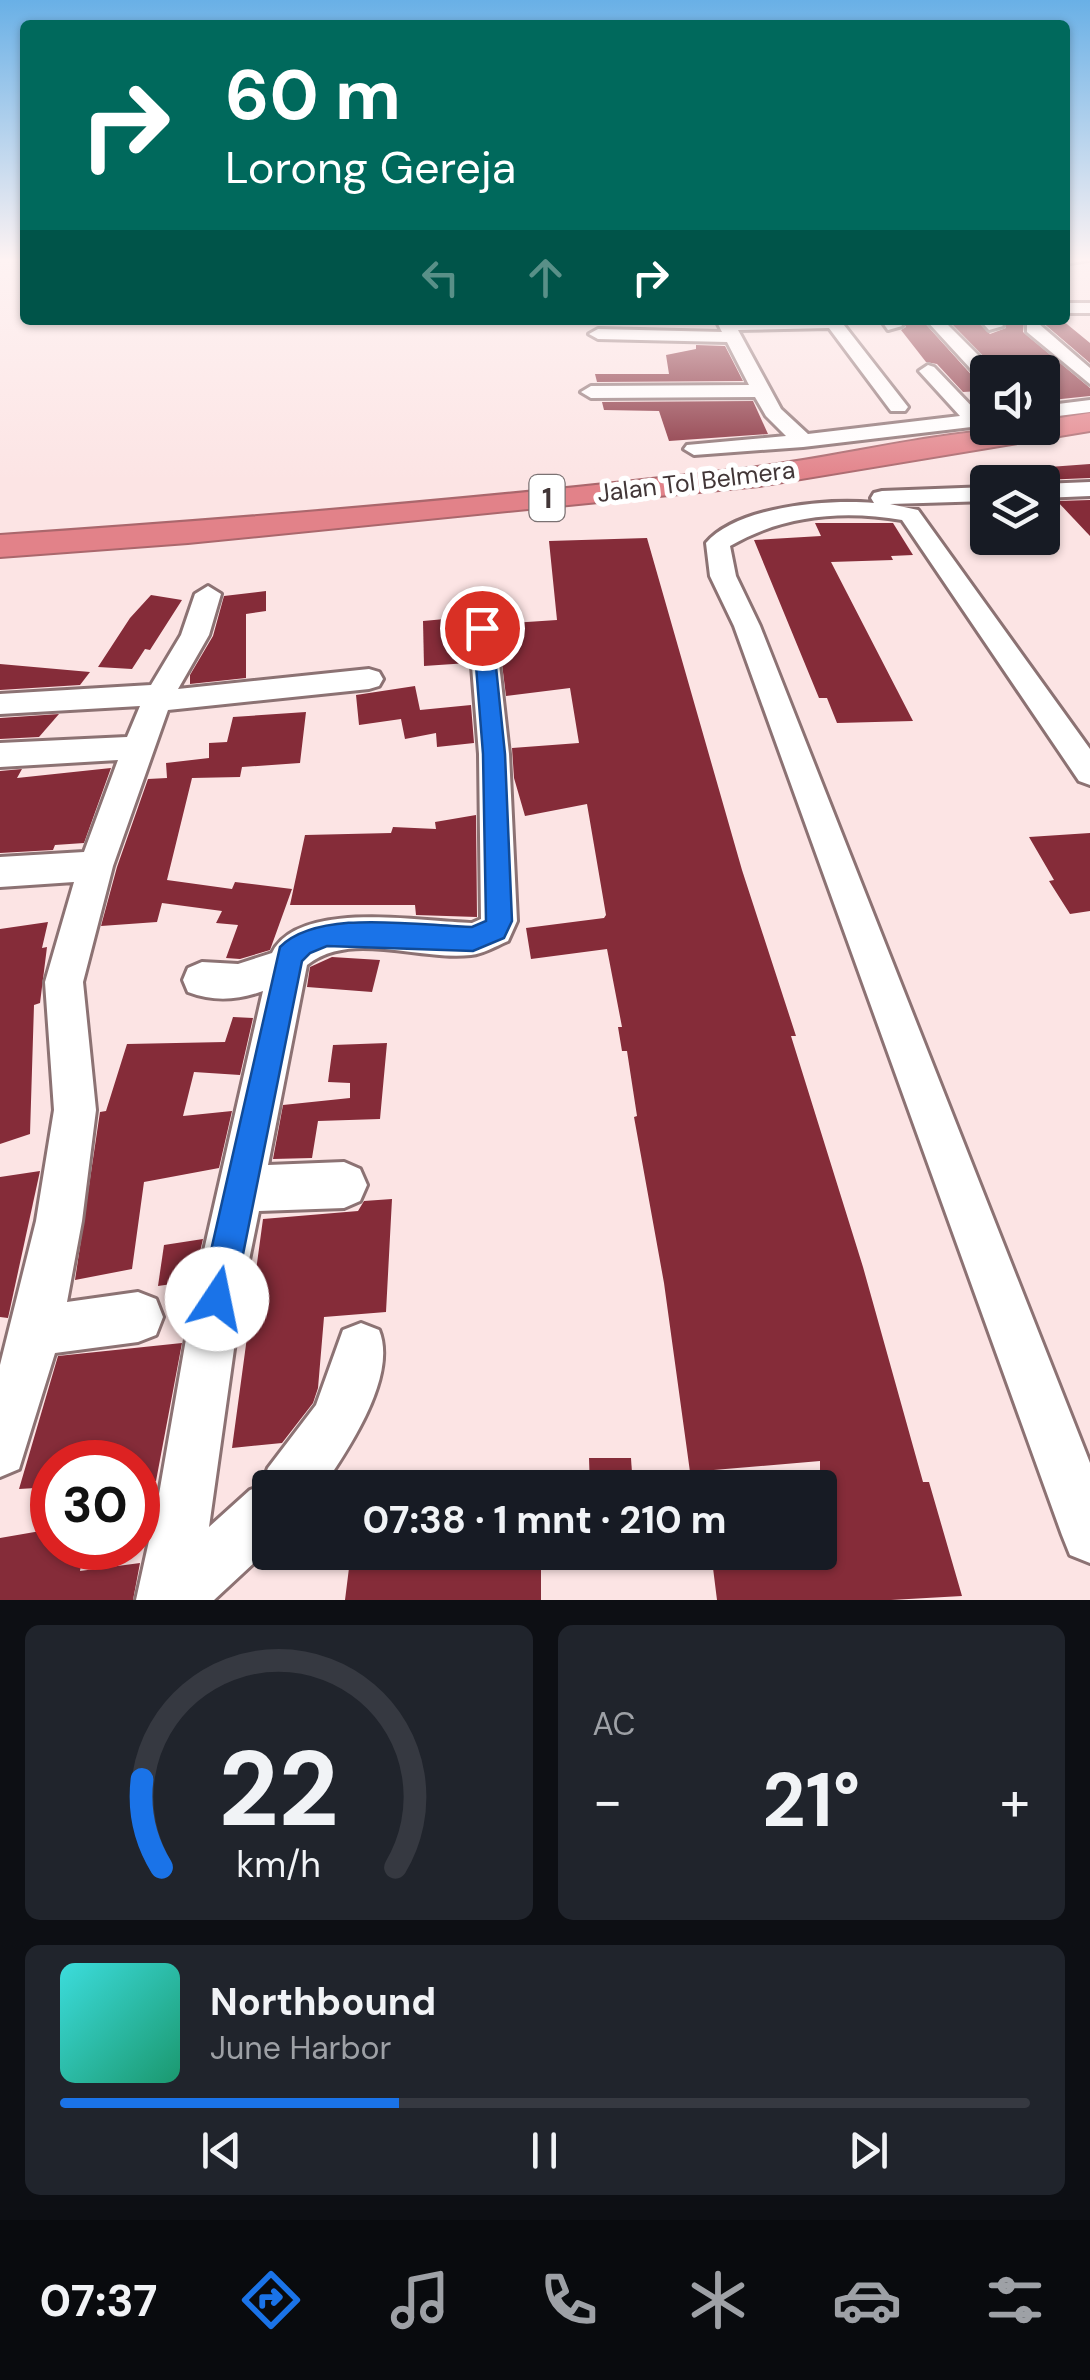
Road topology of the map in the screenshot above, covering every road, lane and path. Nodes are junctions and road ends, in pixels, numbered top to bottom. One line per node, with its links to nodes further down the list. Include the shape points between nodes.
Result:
1 (841, 333): 13 (street)
2 (946, 333): 7 (street)
3 (1038, 333): 9 (street)
4 (598, 334): 5 (street)
5 (733, 334): 6 (street); 10 (street)
6 (661, 353)
7 (970, 357)
8 (928, 371): 14 (street)
9 (1090, 378)
10 (761, 391): 11 (street); 19 (street, via 764,412)
11 (591, 392)
12 (1090, 406): 15 (street)
13 (898, 408)
14 (970, 410)
15 (1060, 410)
16 (970, 421): 19 (street)
17 (1090, 422): 25 (highway, Jalan Tol Belmera / 1, via 759,476)
18 (1090, 440): 26 (highway, Jalan Tol Belmera / 1, via 765,489)
19 (803, 441): 20 (street)
20 (694, 449)
21 (1090, 488): 22 (street)
22 (1060, 490)
23 (970, 495): 24 (street)
24 (836, 499)
25 (0, 546)
26 (0, 562)
27 (208, 594): 30 (street, via 187,652)
28 (482, 628): 37 (street, via 500,862 495,930 440,940 326,934 300,944)
29 (369, 679): 30 (street)
30 (158, 697): 31 (street); 32 (street)
31 (0, 704)
32 (138, 748): 33 (street); 35 (street)
33 (0, 755)
34 (1090, 774): 47 (street, via 910,516 859,508 808,513 739,528 718,543 724,576)
35 (96, 866): 36 (street); 42 (street, via 64,982 76,1110)
36 (0, 872)
37 (287, 966): 38 (street, via 238,982); 40 (street)
38 (202, 980)
39 (344, 1185): 40 (street)
40 (238, 1189): 48 (street)
41 (138, 1318): 42 (street)
42 (36, 1331): 44 (street)
43 (361, 1348): 45 (street, via 337,1421)
44 (0, 1450)
45 (301, 1470)
46 (252, 1526): 48 (street)
47 (1090, 1534)
48 (168, 1600)

